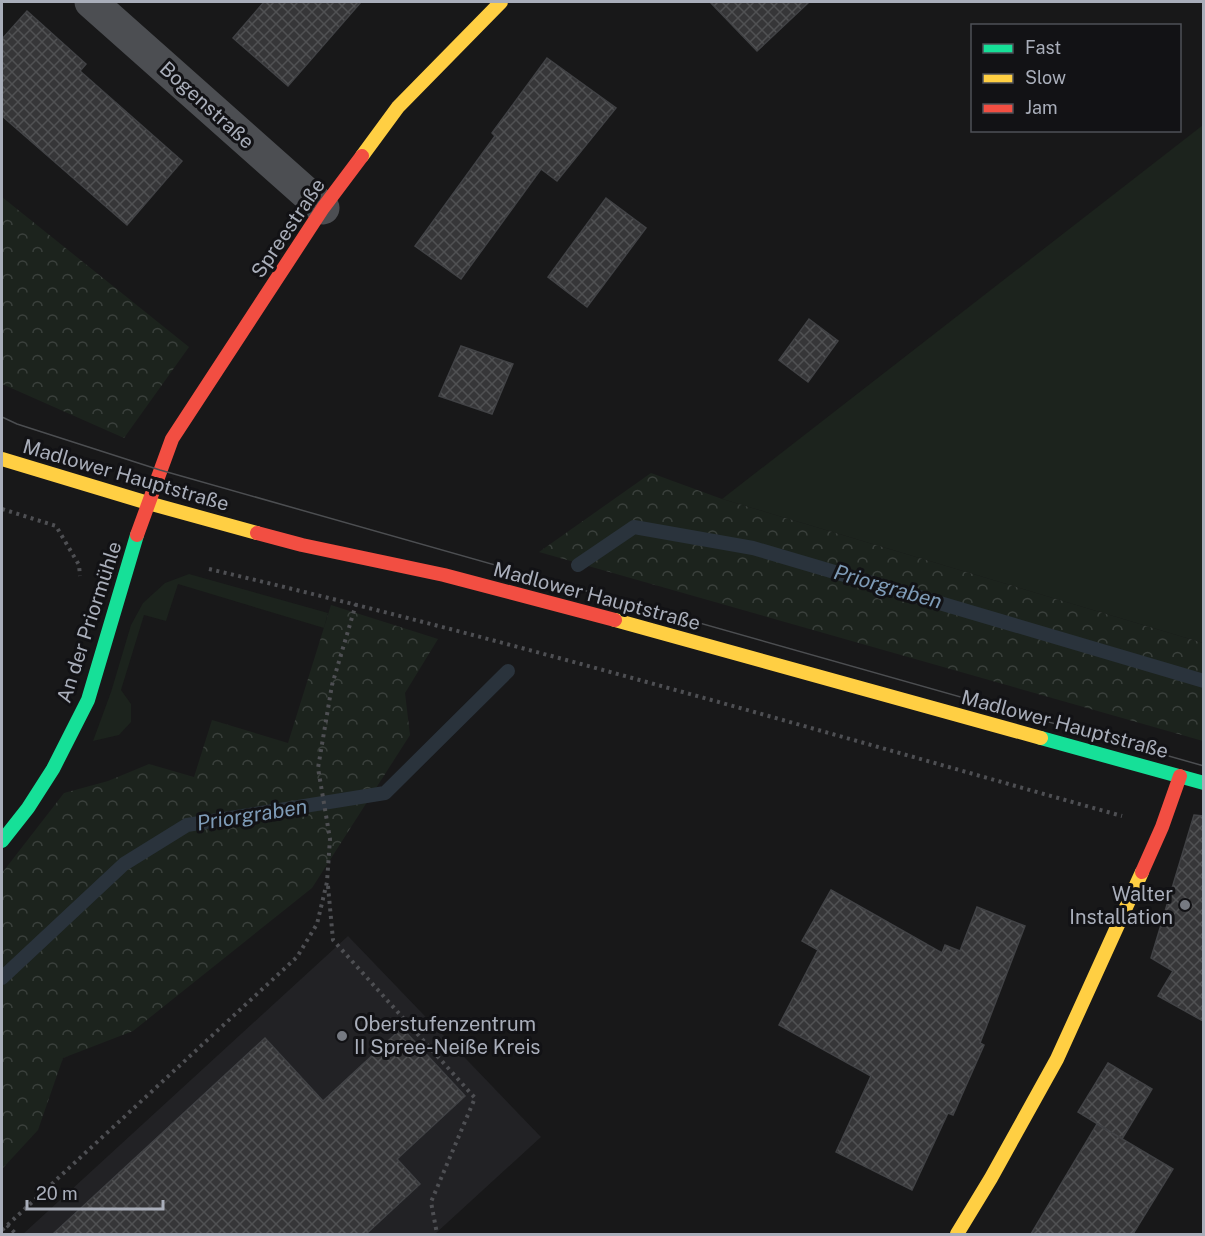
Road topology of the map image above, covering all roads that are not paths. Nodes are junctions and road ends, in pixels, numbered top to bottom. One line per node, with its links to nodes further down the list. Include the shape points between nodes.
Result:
1 (91, 2): 3 (street, Bogenstraße)
2 (501, 2): 3 (street, Spreestraße, via 398,107)
3 (323, 208): 5 (street, Spreestraße, via 172,439)
4 (2, 459): 5 (street, Madlower Hauptstraße)
5 (148, 503): 6 (street, Madlower Hauptstraße, via 302,545 444,575 584,611); 8 (street, An der Priormühle, via 88,700 53,769)
6 (1180, 776): 7 (street, Madlower Hauptstraße); 9 (street, Madlower Hauptstraße, via 1162,827 1057,1059)
7 (1203, 783)
8 (2, 841)
9 (957, 1234)

